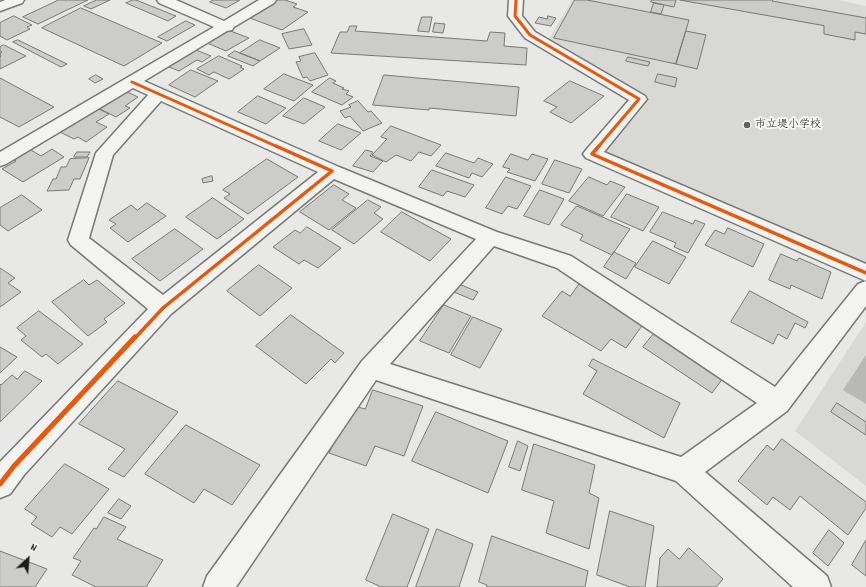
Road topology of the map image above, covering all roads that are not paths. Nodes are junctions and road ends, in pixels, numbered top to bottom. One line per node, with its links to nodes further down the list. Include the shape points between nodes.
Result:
1 (17, 0): 5 (street)
2 (164, 0): 6 (street)
3 (270, 0): 6 (street)
4 (516, 0): 12 (street, via 515,16 530,35 639,98 592,154)
5 (0, 8)
6 (227, 27): 7 (street)
7 (132, 82): 8 (street); 9 (street)
8 (158, 94): 10 (street); 14 (street, via 105,153 78,240)
9 (0, 160)
10 (332, 171): 11 (street); 14 (street)
11 (490, 237): 15 (street); 16 (street, via 564,262)
12 (866, 273)
13 (866, 290): 16 (street)
14 (163, 308): 18 (street)
15 (371, 368): 17 (street); 19 (street)
16 (778, 403): 17 (street)
17 (684, 471): 20 (street)
18 (0, 484)
19 (220, 586)
20 (816, 587)

